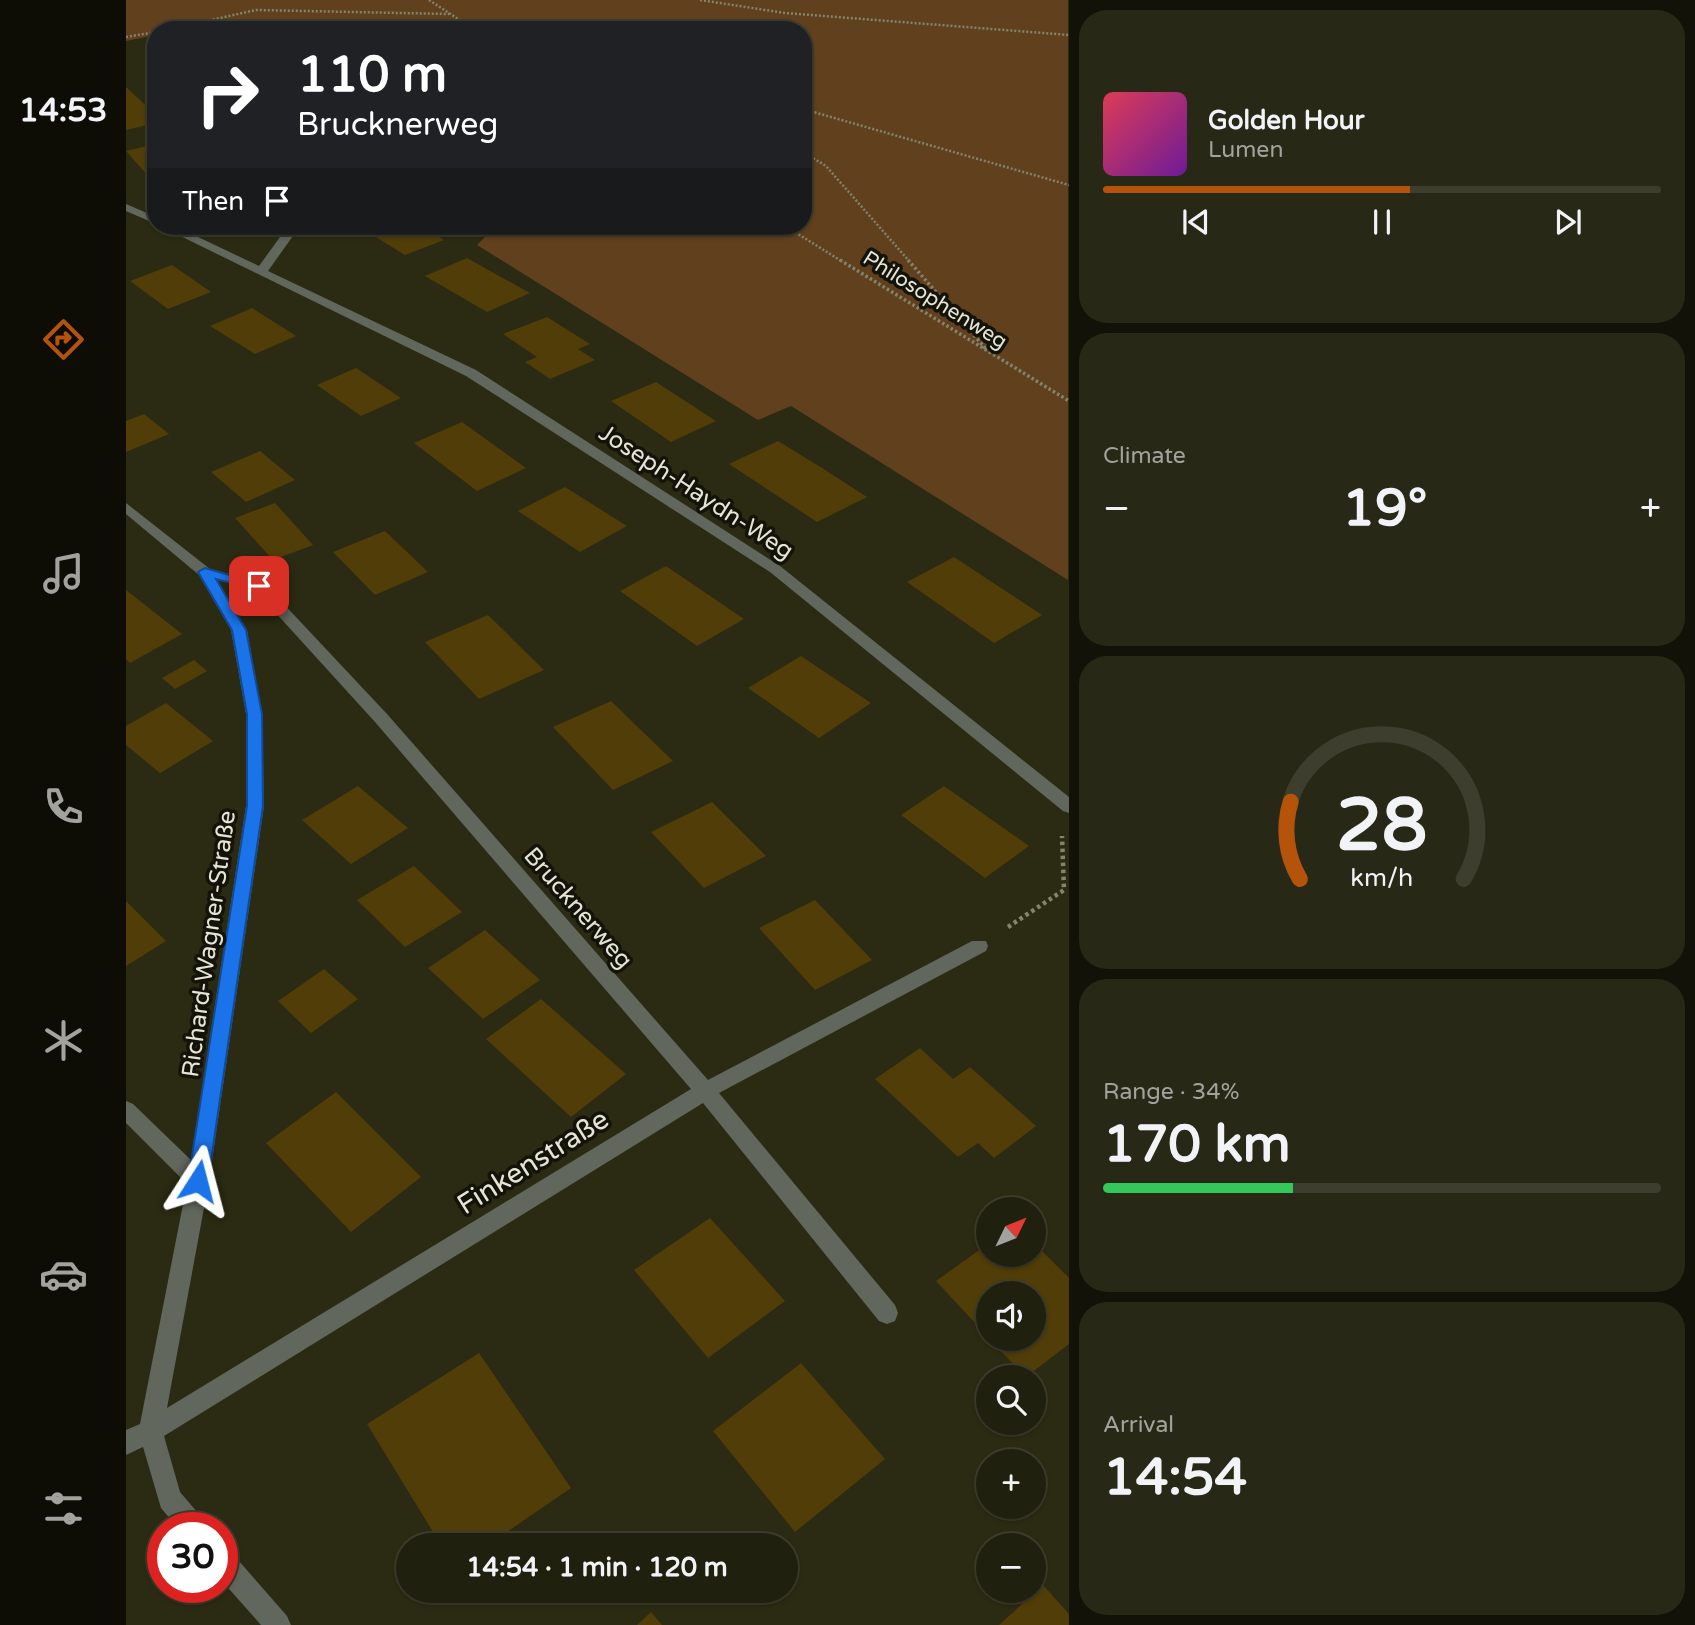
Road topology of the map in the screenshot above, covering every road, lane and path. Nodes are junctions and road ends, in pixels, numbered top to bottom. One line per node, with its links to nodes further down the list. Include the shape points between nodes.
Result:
1 (429, 0): 3 (path)
2 (700, 0): 7 (path, via 785,13)
3 (449, 14): 4 (path, via 256,10); 5 (path)
4 (206, 21)
5 (460, 21)
6 (147, 34): 8 (path)
7 (1069, 35)
8 (126, 37)
9 (812, 111): 11 (path)
10 (812, 157): 18 (path, via 826,166)
11 (1069, 185)
12 (126, 207): 13 (street)
13 (147, 217)
14 (185, 235): 17 (street, Joseph-Haydn-Weg)
15 (287, 235): 17 (street)
16 (800, 235): 18 (path, Philosophenweg)
17 (262, 271): 22 (street, Joseph-Haydn-Weg, via 471,373 775,569)
18 (989, 352): 19 (path, Philosophenweg)
19 (1069, 401)
20 (126, 507): 21 (street, Richard-Wagner-Straße)
21 (205, 572): 25 (street, Brucknerweg, via 259,586 381,718); 27 (street, Richard-Wagner-Straße, via 239,630 254,714 255,806)
22 (1064, 804): 23 (path)
23 (1066, 890): 24 (path)
24 (979, 946): 25 (street, Finkenstraße)
25 (705, 1091): 28 (street, Brucknerweg); 29 (street, Finkenstraße)
26 (126, 1110): 27 (street)
27 (198, 1181): 29 (street, Richard-Wagner-Straße)
28 (887, 1313)
29 (151, 1431): 30 (street, Finkenstraße); 31 (street, via 170,1499)
30 (126, 1443)
31 (181, 1512)
32 (238, 1579): 33 (street)
33 (278, 1625)

